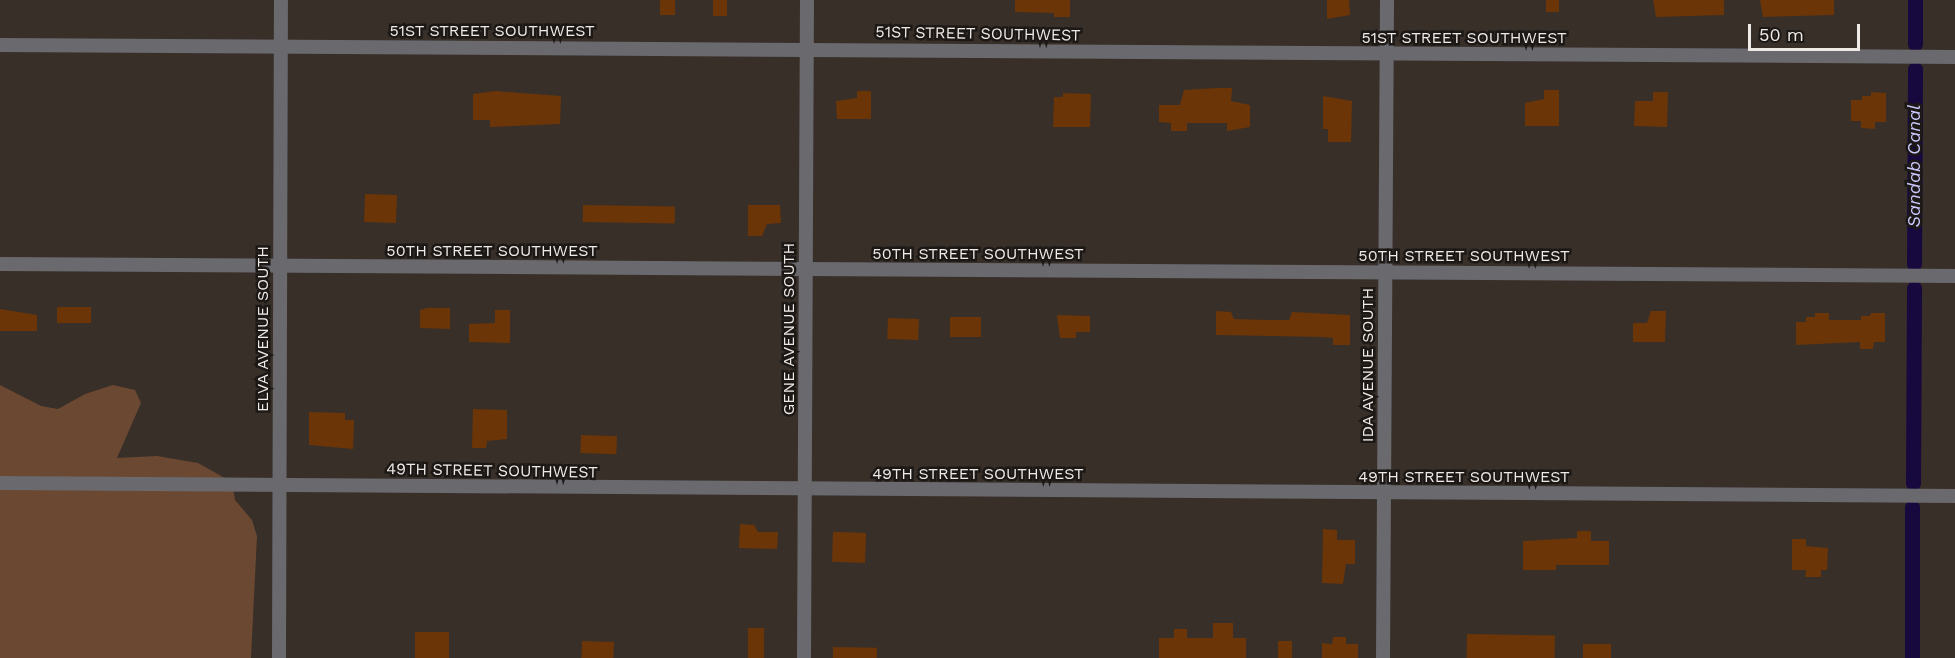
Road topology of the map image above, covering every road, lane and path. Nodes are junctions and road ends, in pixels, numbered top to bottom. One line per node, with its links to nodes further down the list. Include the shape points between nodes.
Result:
1 (282, 0): 5 (street, ELVA AVENUE SOUTH)
2 (807, 0): 6 (street, GENE AVENUE SOUTH)
3 (1387, 0): 7 (street, IDA AVENUE SOUTH)
4 (0, 45): 5 (street, 51ST STREET SOUTHWEST)
5 (281, 45): 6 (street, 51ST STREET SOUTHWEST); 10 (street, ELVA AVENUE SOUTH)
6 (807, 49): 7 (street, 51ST STREET SOUTHWEST); 11 (street, GENE AVENUE SOUTH)
7 (1386, 54): 8 (street, 51ST STREET SOUTHWEST); 12 (street, IDA AVENUE SOUTH)
8 (1955, 57)
9 (0, 264): 10 (street, 50TH STREET SOUTHWEST)
10 (280, 266): 11 (street, 50TH STREET SOUTHWEST); 15 (street, ELVA AVENUE SOUTH)
11 (806, 270): 12 (street, 50TH STREET SOUTHWEST); 16 (street, GENE AVENUE SOUTH)
12 (1385, 273): 13 (street, 50TH STREET SOUTHWEST); 17 (street, IDA AVENUE SOUTH)
13 (1955, 276)
14 (0, 483): 15 (street, 49TH STREET SOUTHWEST)
15 (279, 485): 16 (street, 49TH STREET SOUTHWEST); 19 (street, ELVA AVENUE SOUTH)
16 (805, 491): 17 (street, 49TH STREET SOUTHWEST); 20 (street, GENE AVENUE SOUTH)
17 (1384, 493): 18 (street, 49TH STREET SOUTHWEST); 21 (street, IDA AVENUE SOUTH)
18 (1955, 496)
19 (279, 658)
20 (804, 658)
21 (1383, 658)

